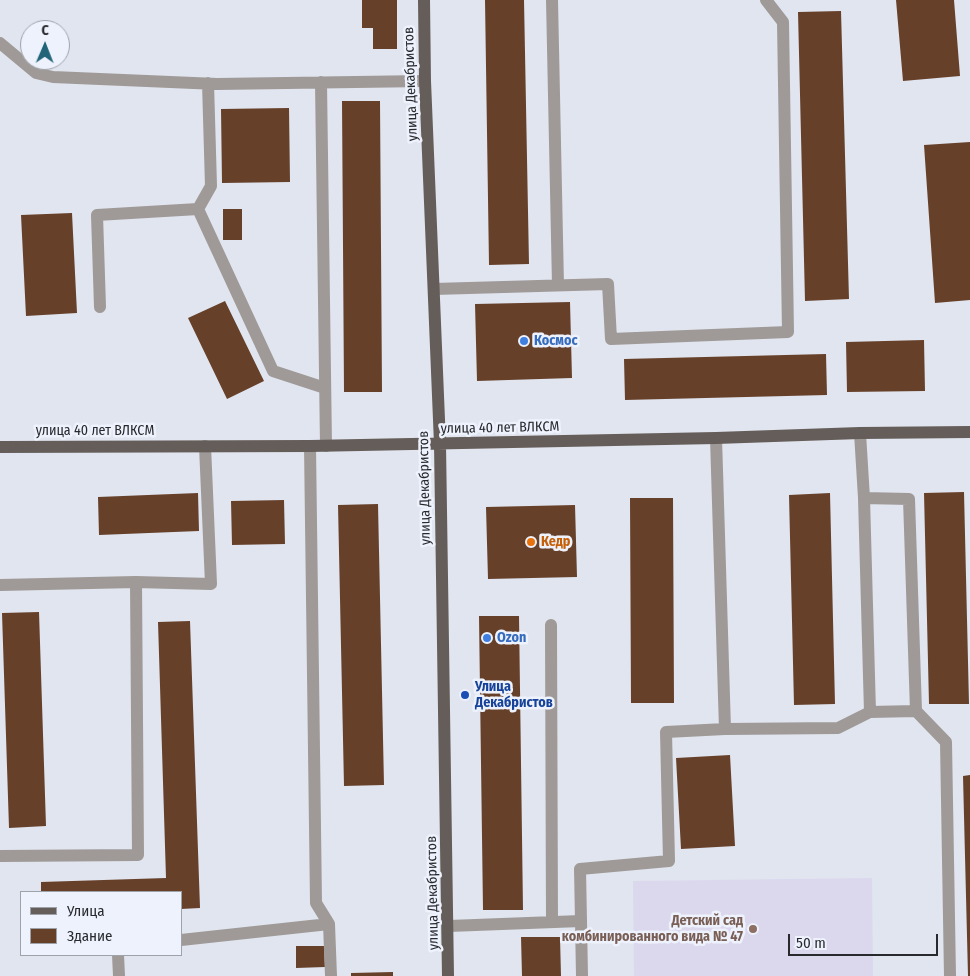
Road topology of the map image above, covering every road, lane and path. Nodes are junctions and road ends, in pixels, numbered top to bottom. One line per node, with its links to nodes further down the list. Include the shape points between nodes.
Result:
1 (424, 0): 5 (main road, улица Декабристов)
2 (552, 0): 9 (street)
3 (766, 0): 9 (street, via 783,22 788,332 611,339 608,284)
4 (0, 43): 7 (street, via 36,73 53,77)
5 (425, 81): 6 (street); 10 (main road, улица Декабристов)
6 (321, 82): 7 (street); 12 (street)
7 (208, 83): 8 (street, via 211,186)
8 (198, 209): 11 (street, via 97,215); 12 (street, via 273,371)
9 (558, 285): 10 (street)
10 (434, 288): 16 (main road, улица Декабристов)
11 (100, 308)
12 (325, 388): 20 (street)
13 (970, 432): 14 (main road, улица 40 лет ВЛКСМ)
14 (860, 433): 15 (main road, улица 40 лет ВЛКСМ); 21 (street)
15 (716, 438): 16 (main road, улица 40 лет ВЛКСМ); 27 (street)
16 (440, 444): 20 (main road, улица 40 лет ВЛКСМ); 32 (main road, улица Декабристов)
17 (0, 446): 18 (main road, улица 40 лет ВЛКСМ)
18 (205, 446): 19 (main road, улица 40 лет ВЛКСМ); 22 (street, via 211,584)
19 (310, 446): 20 (main road, улица 40 лет ВЛКСМ); 31 (street, via 316,903)
20 (326, 446)
21 (864, 498): 25 (street, via 909,499); 26 (street)
22 (136, 582): 23 (street); 28 (street, via 138,855)
23 (0, 585)
24 (551, 625): 30 (street)
25 (916, 711): 26 (street); 39 (street, via 946,742)
26 (870, 712): 27 (street, via 838,728)
27 (725, 729): 29 (street, via 666,732 669,861 580,869)
28 (0, 856)
29 (581, 921): 30 (street); 38 (street)
30 (552, 922): 32 (street)
31 (329, 924): 33 (street); 36 (street)
32 (449, 926): 37 (main road, улица Декабристов)
33 (182, 940)
34 (118, 956): 35 (street)
35 (119, 976)
36 (331, 976)
37 (448, 976)
38 (582, 976)
39 (950, 976)

